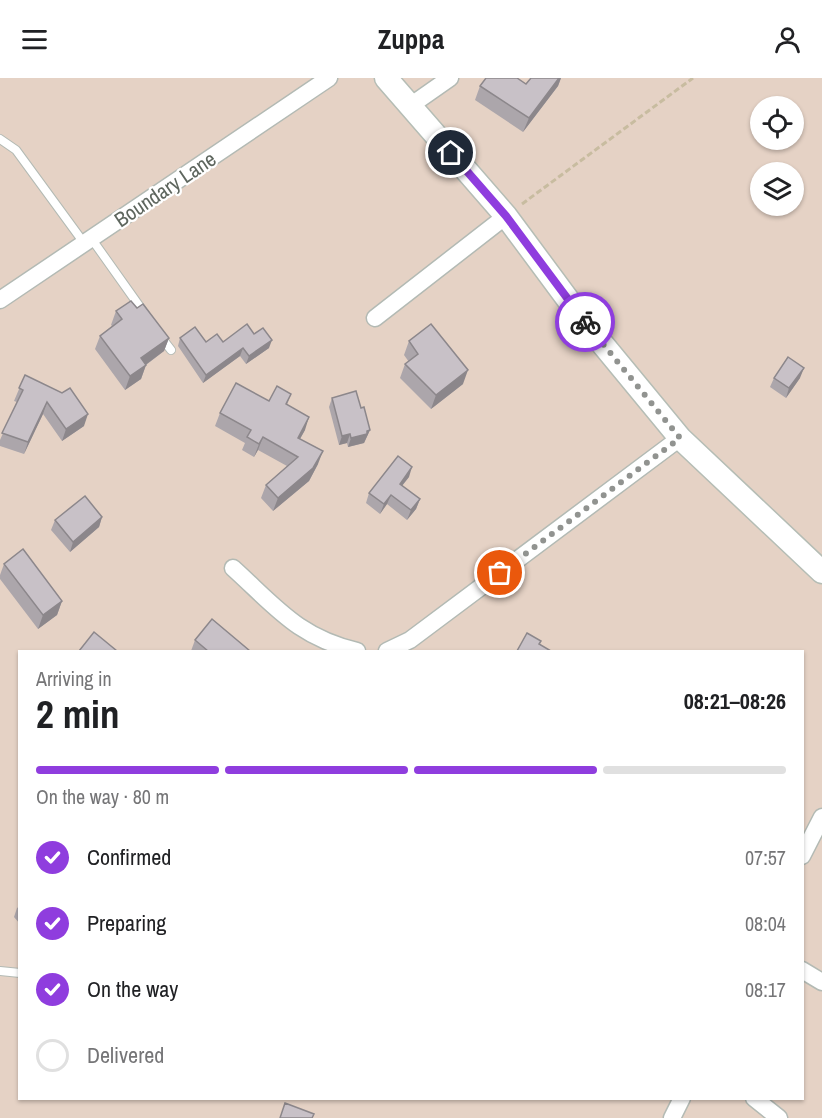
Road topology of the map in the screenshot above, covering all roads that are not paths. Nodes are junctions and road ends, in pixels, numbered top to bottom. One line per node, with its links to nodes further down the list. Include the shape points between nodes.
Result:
1 (329, 78): 7 (street, Boundary Lane)
2 (386, 78): 4 (street)
3 (450, 78): 4 (street)
4 (410, 106): 6 (street)
5 (0, 140): 7 (lane, via 16,150)
6 (506, 216): 9 (street); 13 (street, via 586,324)
7 (87, 241): 8 (street, Boundary Lane); 10 (lane)
8 (0, 300)
9 (375, 318)
10 (151, 322)
11 (157, 332): 12 (lane)
12 (171, 350)
13 (680, 438): 15 (street); 17 (street, via 410,640)
14 (233, 568): 16 (street, via 298,628 324,642)
15 (822, 572)
16 (353, 650)
17 (389, 650)
18 (822, 817): 19 (street)
19 (804, 852)
20 (0, 971): 22 (lane)
21 (804, 971): 23 (street)
22 (18, 974)
23 (822, 982)
24 (681, 1100): 26 (street)
25 (757, 1100): 27 (street)
26 (672, 1118)
27 (780, 1118)

